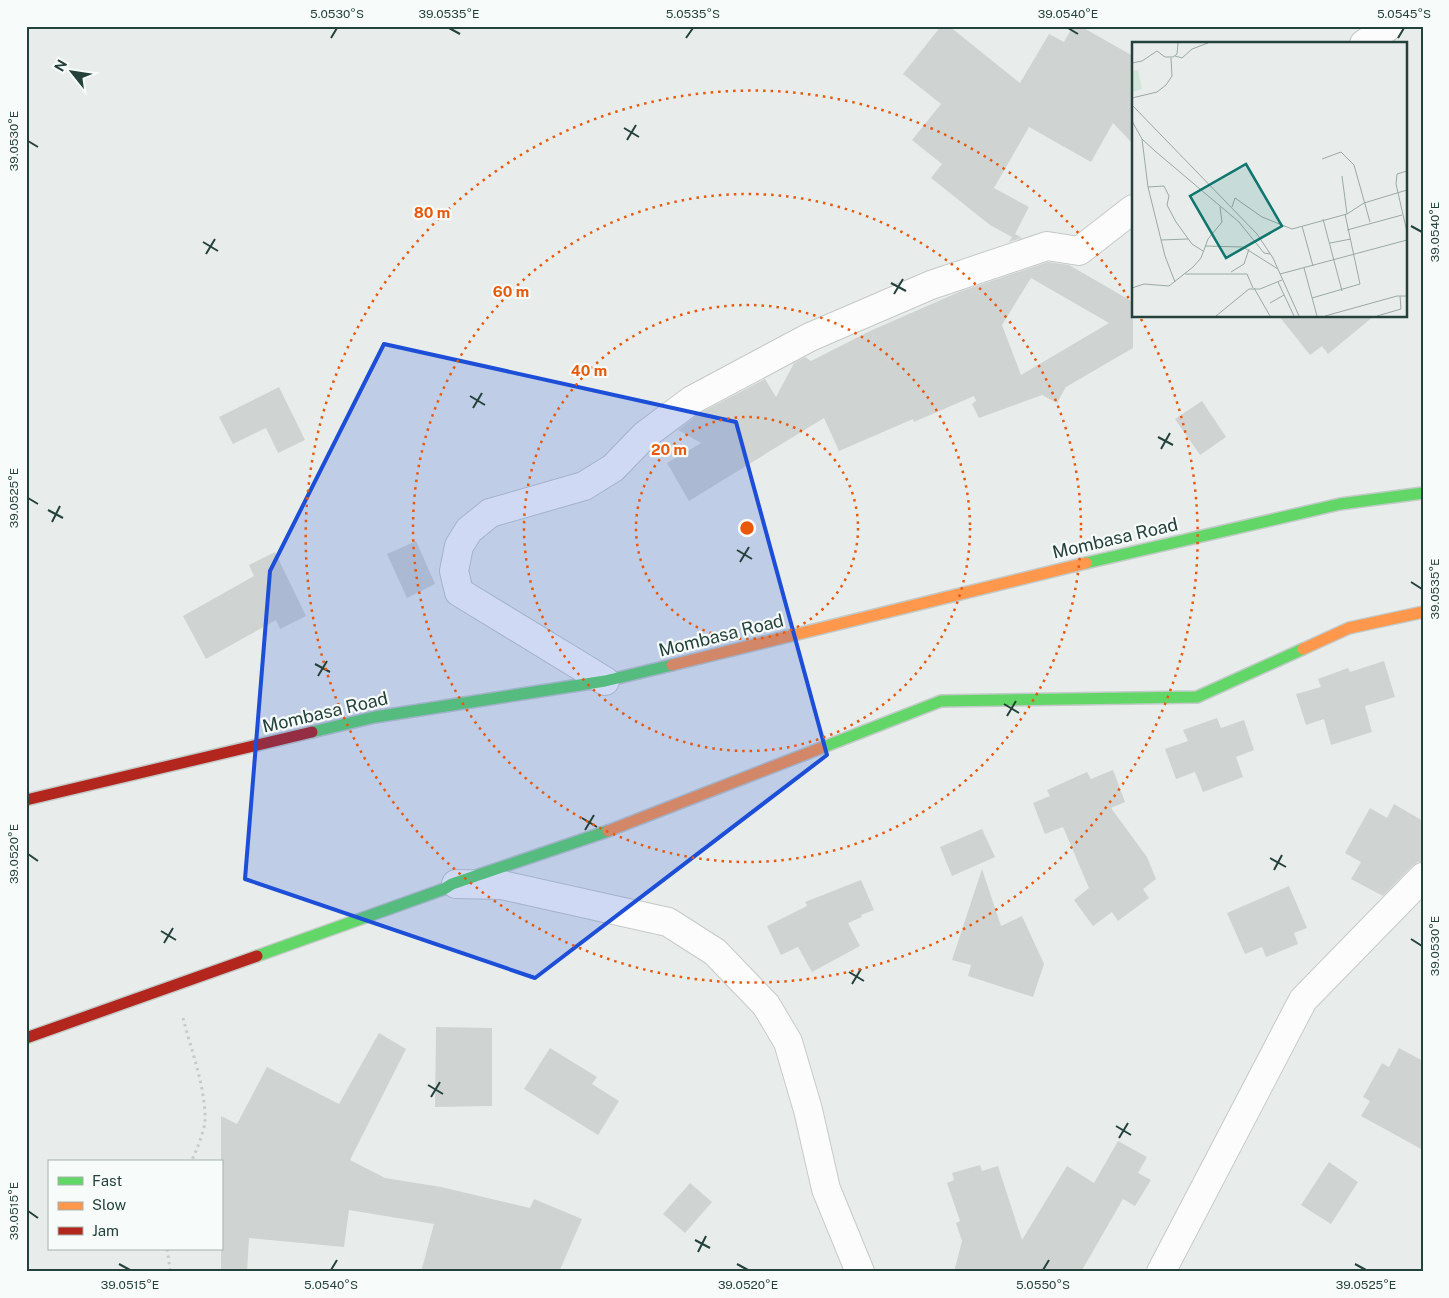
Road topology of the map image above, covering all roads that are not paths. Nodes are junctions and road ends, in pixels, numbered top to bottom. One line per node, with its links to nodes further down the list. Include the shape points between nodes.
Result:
1 (1389, 26): 2 (street)
2 (1367, 42)
3 (1132, 210): 6 (street, via 1079,251 1047,246 931,285 810,336 692,400 645,435 613,468 584,486 490,513 469,530 459,546 454,571 459,592)
4 (1423, 493): 6 (main road, Mombasa Road, via 1340,504 1128,552)
5 (1423, 612): 9 (main road, via 1349,628 1197,697 941,701 582,841)
6 (606, 682): 7 (main road, Mombasa Road, via 375,717)
7 (26, 800)
8 (1423, 877): 12 (street, via 1303,1000)
9 (452, 884): 10 (main road); 11 (street, via 502,885 668,922 715,952 766,1005 788,1042 826,1189)
10 (26, 1038)
11 (860, 1272)
12 (1161, 1272)

